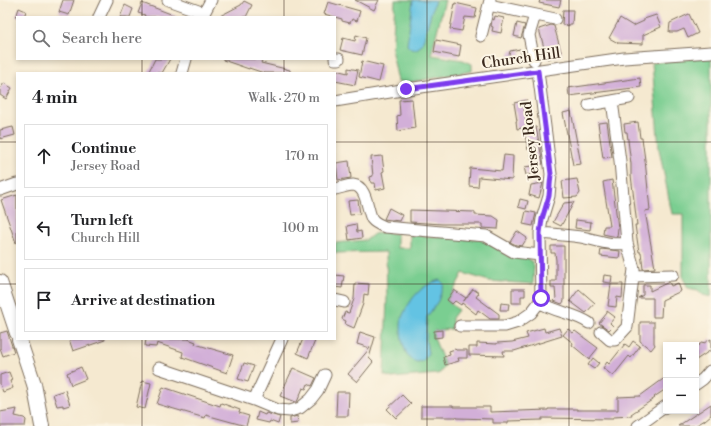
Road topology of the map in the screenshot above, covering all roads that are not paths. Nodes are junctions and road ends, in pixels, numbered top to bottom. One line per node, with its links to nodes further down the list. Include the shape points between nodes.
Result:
1 (107, 0): 7 (street)
2 (168, 0): 5 (street)
3 (211, 0): 5 (street)
4 (488, 2): 6 (street); 9 (street)
5 (203, 15)
6 (535, 15): 8 (street); 12 (street, via 529,35)
7 (99, 16)
8 (555, 18)
9 (481, 36)
10 (711, 52): 13 (street, Church Hill, via 624,58)
11 (186, 60): 14 (street)
12 (534, 60)
13 (538, 71): 16 (street, Church Hill); 22 (street, Jersey Road, via 551,174 549,196)
14 (182, 72)
15 (629, 98): 17 (street)
16 (336, 101)
17 (612, 101): 18 (street); 23 (street)
18 (589, 105)
19 (16, 184): 21 (street)
20 (336, 189): 24 (street, via 354,185 362,190 373,220 385,227 486,236 514,252)
21 (0, 190)
22 (540, 233): 23 (street, via 580,237 609,244); 24 (street, Jersey Road)
23 (627, 243): 26 (street, via 634,269)
24 (540, 255): 28 (street, Jersey Road)
25 (673, 275): 26 (street)
26 (633, 276): 32 (street, via 627,327 615,340 610,340)
27 (0, 282): 31 (main road)
28 (540, 302): 29 (street); 30 (street, via 531,313 518,322 504,326)
29 (589, 323)
30 (460, 326)
31 (16, 330)
32 (601, 332)
33 (19, 340): 41 (main road, via 34,384)
34 (282, 340): 39 (street)
35 (159, 368): 39 (street)
36 (710, 371): 38 (street)
37 (325, 375): 39 (street, via 318,390 300,408 290,411 278,410)
38 (699, 382)
39 (254, 400)
40 (663, 408): 42 (street)
41 (42, 426)
42 (638, 426)

